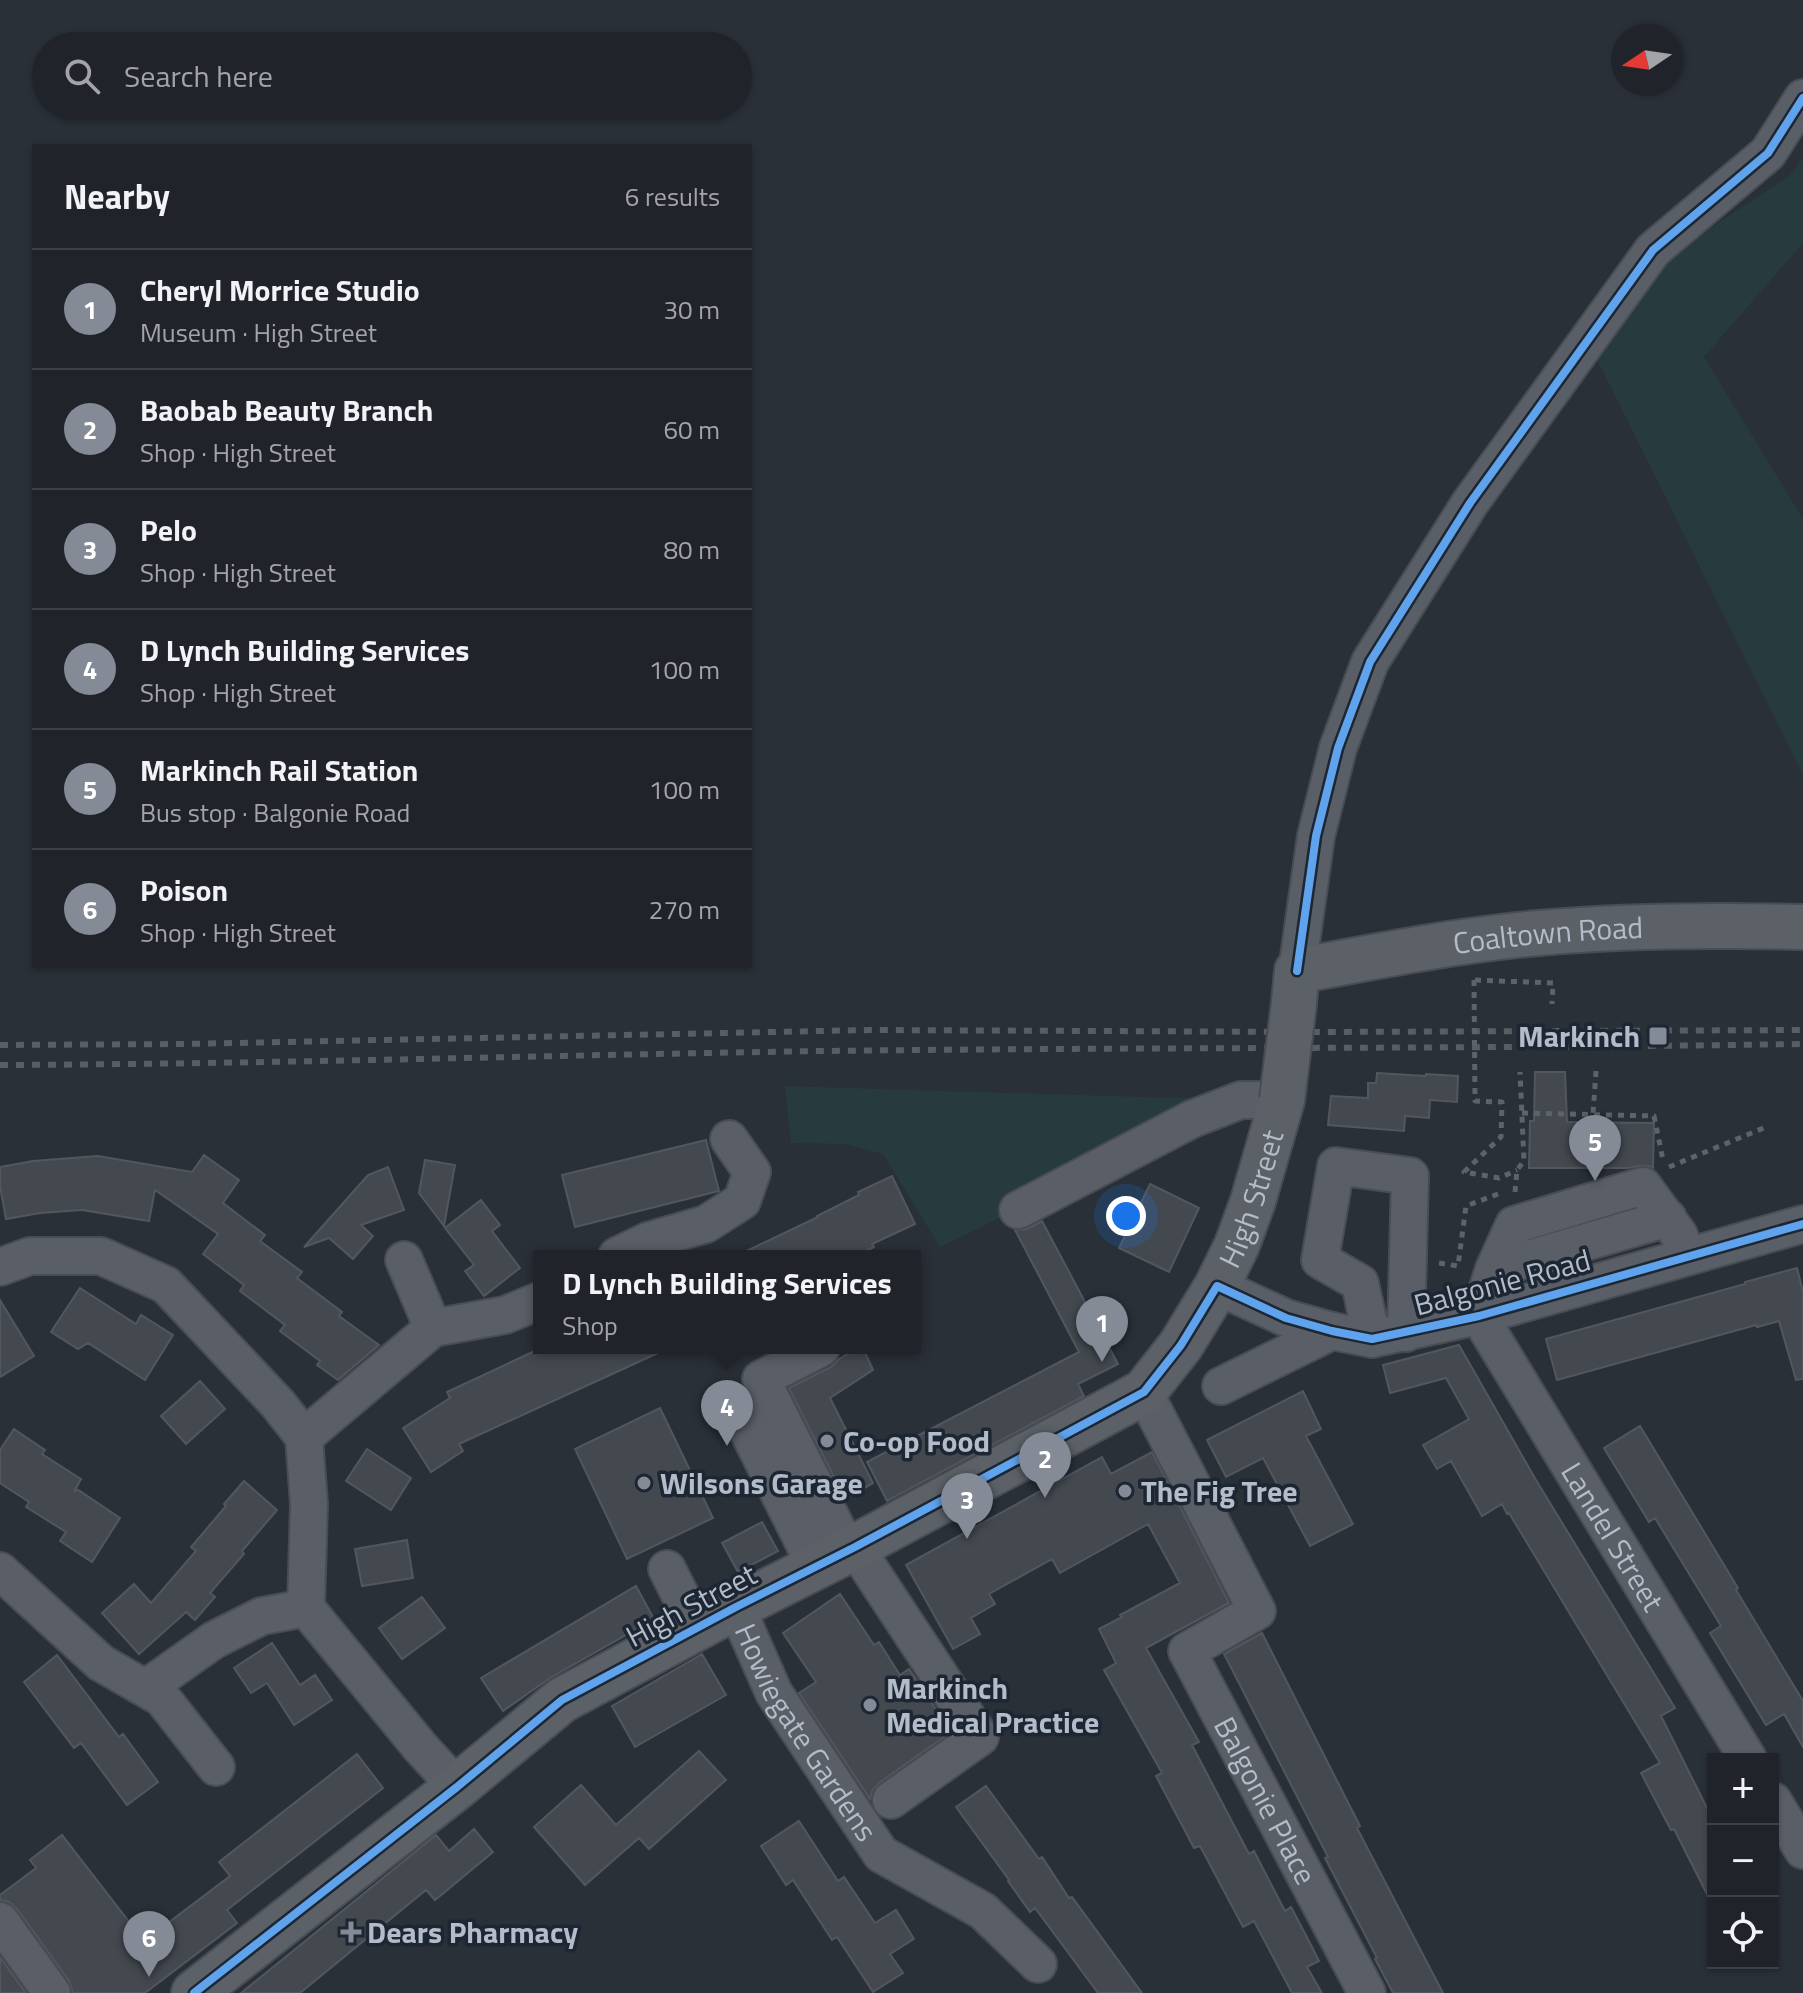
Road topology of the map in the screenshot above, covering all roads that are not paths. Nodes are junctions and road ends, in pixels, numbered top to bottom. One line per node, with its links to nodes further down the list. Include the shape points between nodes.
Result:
1 (1803, 98): 3 (street, via 1768,153 1653,250 1470,503 1370,662 1338,748 1316,836)
2 (1803, 927): 3 (main road, Coaltown Road, via 1656,926 1538,933 1432,946)
3 (1296, 987): 4 (main road, High Street, bridge)
4 (1282, 1100): 6 (street, via 1241,1100 1192,1119); 12 (main road, High Street, via 1253,1201)
5 (729, 1139): 8 (street, via 752,1172 742,1201 706,1224)
6 (1018, 1210)
7 (1803, 1224): 9 (street, Balgonie Road)
8 (629, 1250)
9 (1687, 1256): 14 (street, Balgonie Road); 14 (street, via 1679,1235 1643,1186 1514,1225)
10 (404, 1260): 15 (street)
11 (0, 1267): 22 (street, via 30,1256 101,1256 166,1285)
12 (1217, 1286): 16 (street, Balgonie Road, via 1286,1318); 20 (main road, High Street)
13 (533, 1303): 15 (street, via 505,1315)
14 (1479, 1316): 17 (street, Balgonie Road); 30 (street, Landel Street)
15 (433, 1328): 22 (street)
16 (1332, 1331): 17 (street, Balgonie Road); 19 (street)
17 (1389, 1336): 17 (street, via 1360,1283 1320,1260 1336,1166 1410,1176 1406,1259)
18 (809, 1354): 23 (street, via 761,1379)
19 (1221, 1386)
20 (1144, 1392): 23 (main road, High Street); 40 (street, Balgonie Place, via 1257,1611 1187,1651)
21 (739, 1413): 23 (street)
22 (304, 1437): 27 (street, via 309,1504)
23 (840, 1555): 26 (main road, High Street); 33 (street, via 980,1737)
24 (667, 1569): 28 (street)
25 (0, 1571): 29 (street, via 101,1663)
26 (736, 1607): 28 (main road, High Street); 37 (street, Howiegate Gardens, via 774,1693 881,1854 983,1911)
27 (306, 1608): 29 (street, via 262,1616 214,1640); 32 (street)
28 (697, 1628): 32 (main road, High Street, via 562,1700)
29 (146, 1688): 31 (street, via 162,1698)
30 (1744, 1753)
31 (216, 1767)
32 (457, 1787): 39 (main road, High Street)
33 (891, 1800)
34 (1779, 1811): 35 (street)
35 (1803, 1850)
36 (0, 1921): 38 (street)
37 (1038, 1964)
38 (52, 1993)
39 (194, 1993)
40 (1367, 1993)

